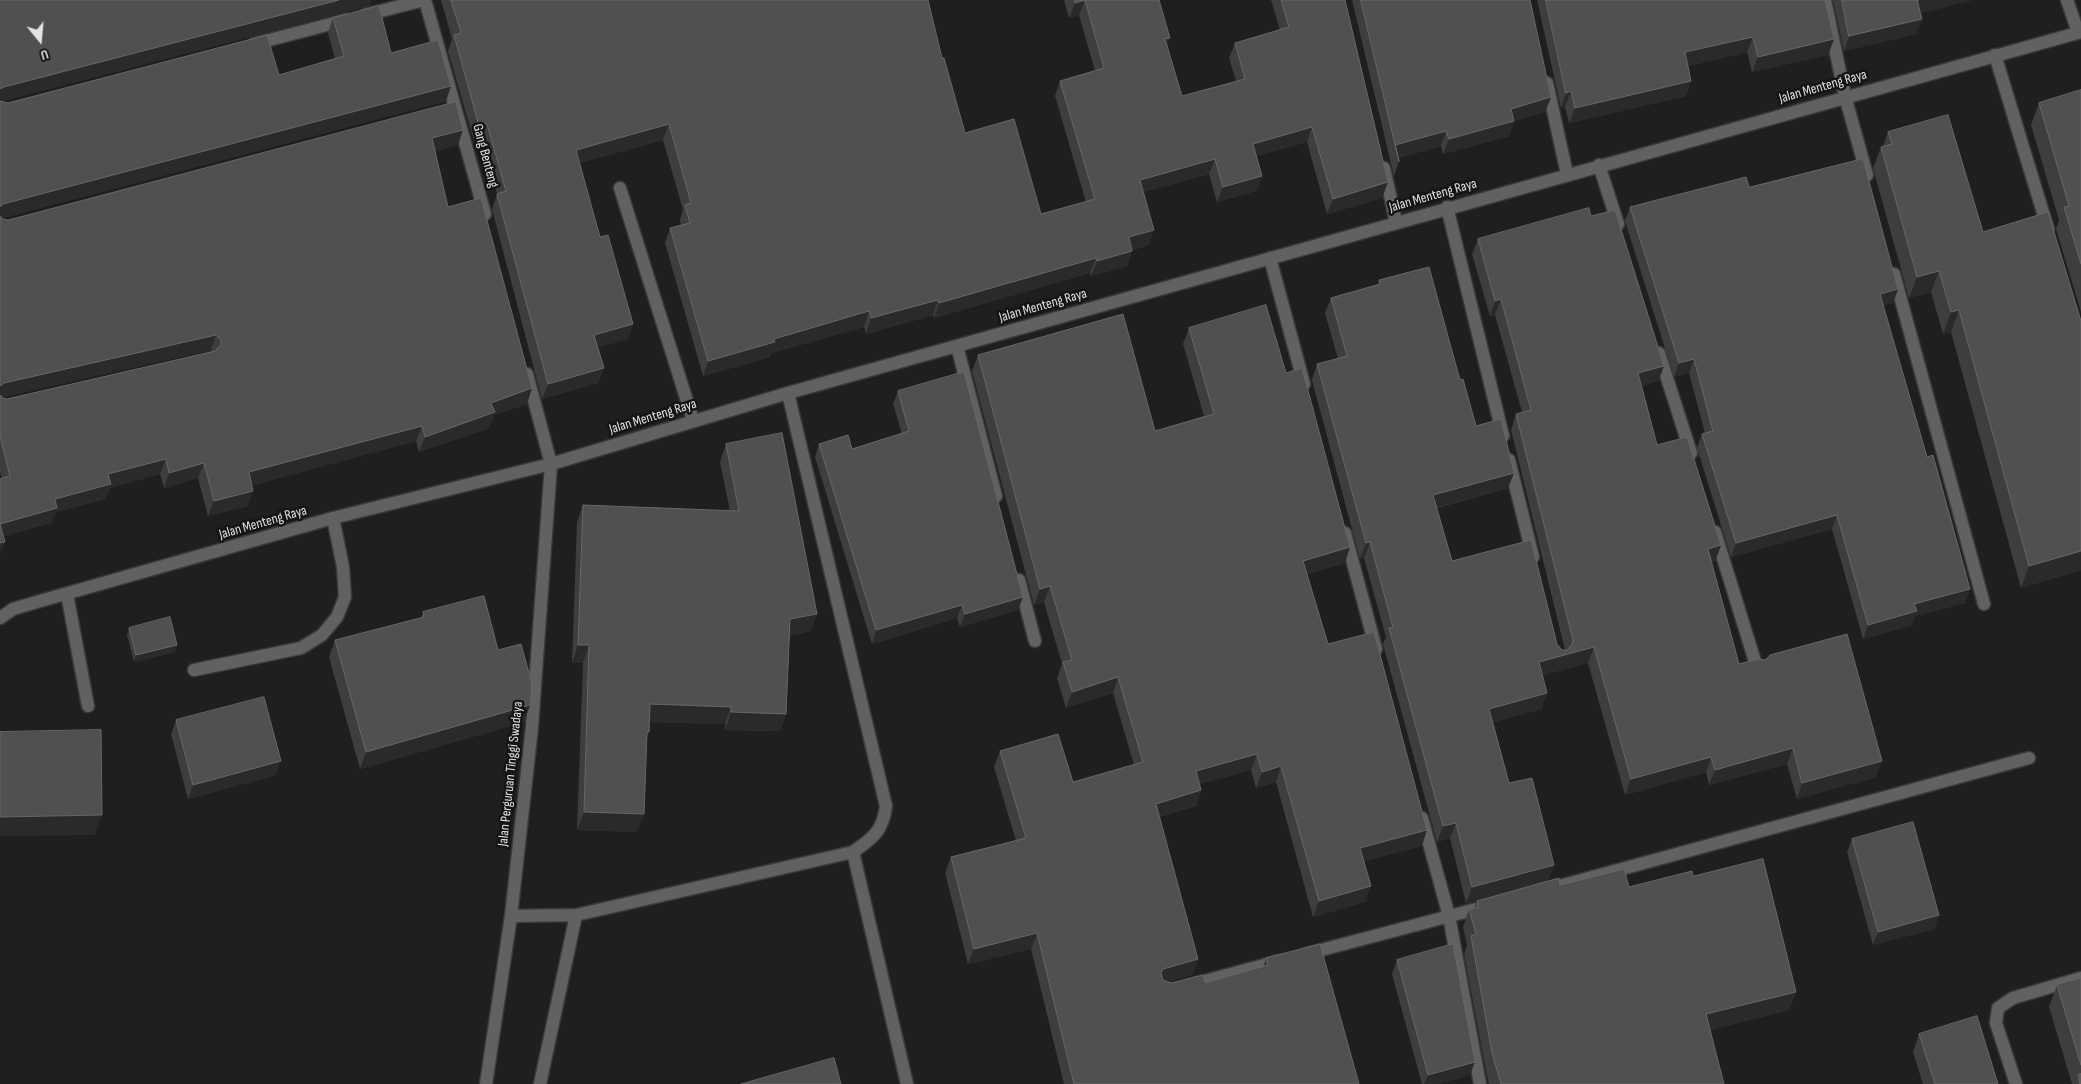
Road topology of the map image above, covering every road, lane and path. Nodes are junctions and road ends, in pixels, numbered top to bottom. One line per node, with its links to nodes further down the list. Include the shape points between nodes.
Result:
1 (425, 0): 5 (street); 16 (street, Gang Benteng, via 452,108)
2 (1825, 0): 8 (street)
3 (2067, 0): 4 (street)
4 (2080, 32): 6 (street, Jalan Menteng Raya)
5 (241, 48)
6 (1995, 54): 8 (street, Jalan Menteng Raya); 18 (street)
7 (1544, 68): 11 (street)
8 (1845, 96): 10 (street, Jalan Menteng Raya); 13 (street)
9 (1380, 154): 15 (street)
10 (1599, 165): 11 (street, Jalan Menteng Raya); 17 (street)
11 (1568, 174): 14 (street, Jalan Menteng Raya)
12 (620, 188): 26 (street)
13 (1872, 192)
14 (1447, 208): 15 (street, Jalan Menteng Raya); 34 (street)
15 (1396, 222): 19 (street, Jalan Menteng Raya)
16 (489, 229)
17 (1623, 240)
18 (2052, 245)
19 (1270, 258): 22 (street, Jalan Menteng Raya); 25 (street)
20 (1890, 259): 36 (street)
21 (1655, 343): 28 (street)
22 (957, 346): 24 (street, Jalan Menteng Raya); 29 (street)
23 (524, 361): 27 (street)
24 (788, 393): 26 (street, Jalan Menteng Raya); 47 (street, via 886,806 884,821 878,830)
25 (1309, 401)
26 (693, 420): 27 (street, Jalan Menteng Raya)
27 (551, 464): 30 (street, Jalan Menteng Raya); 51 (street, Jalan Perguruan Tinggi Swadaya, via 532,727)
28 (1694, 464)
29 (1000, 508)
30 (333, 518): 35 (street, Jalan Menteng Raya); 43 (street, via 343,567 345,597 337,617 322,635 301,648)
31 (1712, 520): 42 (street)
32 (1343, 525): 41 (street)
33 (1015, 565): 40 (street)
34 (1537, 572)
35 (67, 594): 38 (street, Jalan Menteng Raya); 44 (street)
36 (1984, 604)
37 (0, 607): 38 (street, Jalan Menteng Raya)
38 (13, 609): 39 (street, Jalan Menteng Raya)
39 (0, 618)
40 (1035, 641)
41 (1379, 658)
42 (1757, 668)
43 (194, 670)
44 (88, 706)
45 (2030, 758): 48 (street)
46 (1418, 802): 52 (street)
47 (853, 852): 50 (street); 57 (street)
48 (1535, 893)
49 (1497, 903): 52 (street)
50 (576, 915): 51 (street); 56 (street)
51 (511, 916): 55 (street, Jalan Perguruan Tinggi Swadaya)
52 (1449, 916): 54 (street); 58 (street)
53 (2081, 978): 59 (street, via 2013,998 1998,1008 1996,1023)
54 (1173, 989)
55 (486, 1084)
56 (540, 1084)
57 (907, 1084)
58 (1480, 1084)
59 (2016, 1084)

